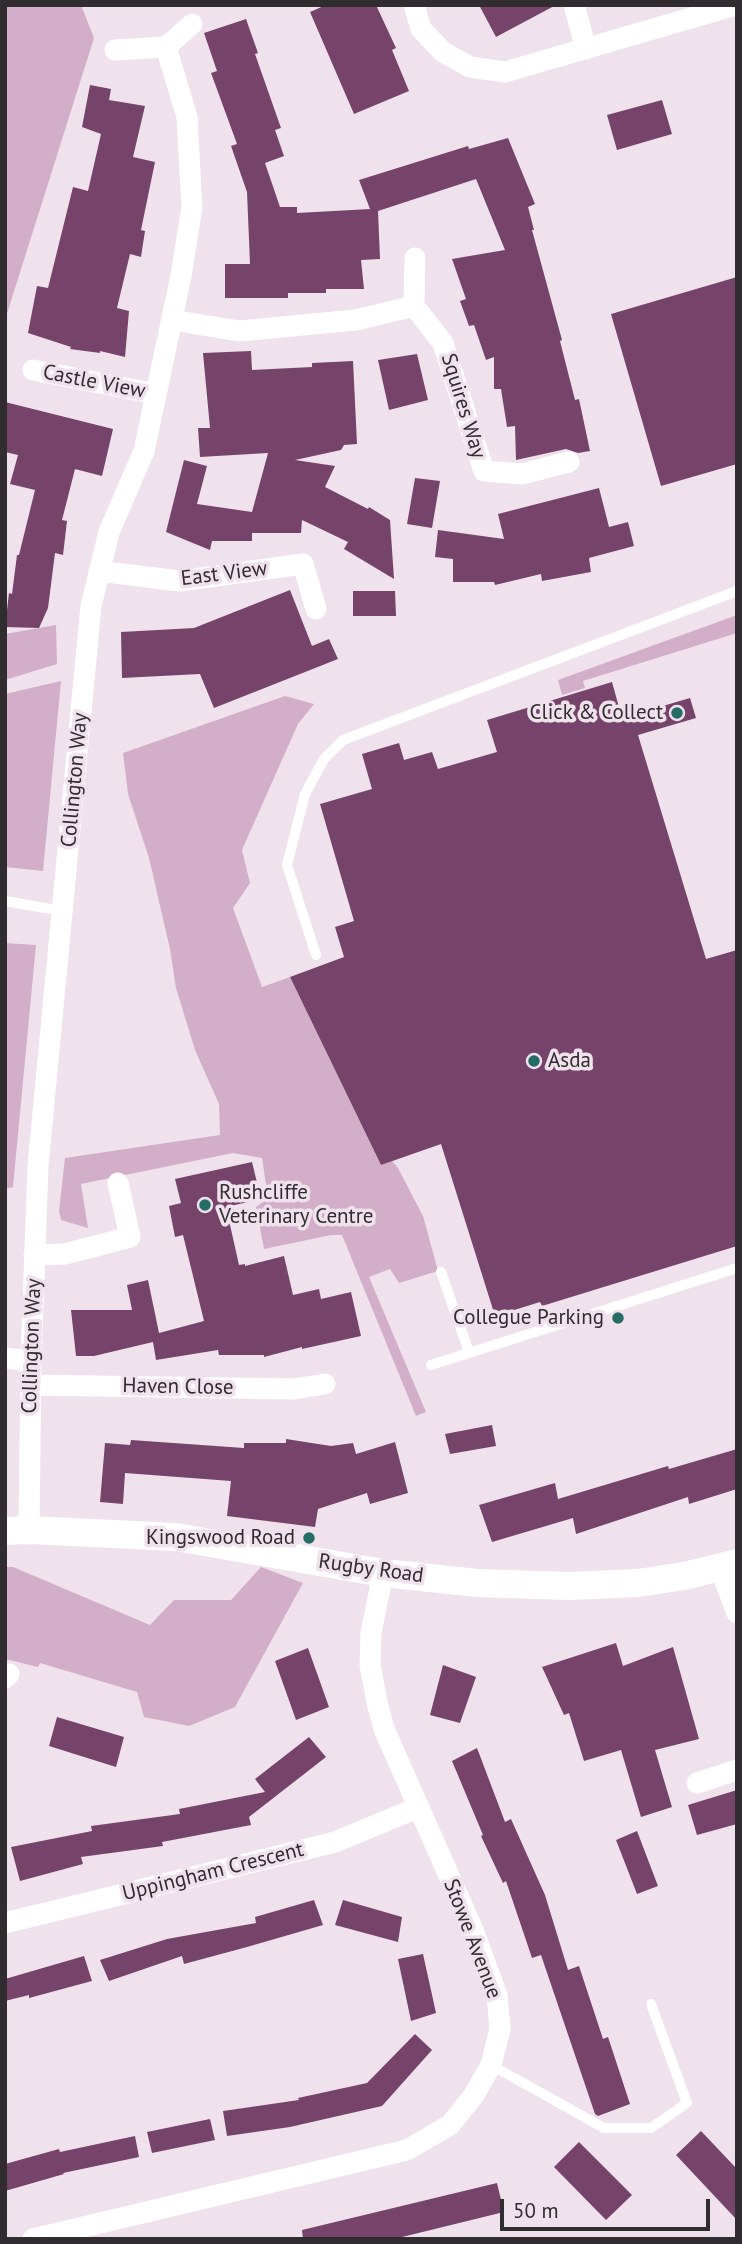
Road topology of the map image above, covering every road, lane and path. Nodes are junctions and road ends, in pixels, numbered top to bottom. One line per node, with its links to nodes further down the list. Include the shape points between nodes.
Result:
1 (414, 5): 6 (street, via 421,29 443,52 470,67 505,72)
2 (574, 5): 6 (street)
3 (736, 5): 6 (street)
4 (192, 24): 5 (street)
5 (166, 47): 7 (street); 10 (street, Collington Way, via 187,117 192,207)
6 (586, 48)
7 (115, 50)
8 (415, 258): 9 (street)
9 (414, 306): 10 (street, via 356,320 239,331); 13 (street, Squires Way, via 443,343 484,471 522,474)
10 (172, 320): 12 (street, Collington Way)
11 (33, 370): 12 (street, Castle View)
12 (156, 394): 14 (street, Collington Way, via 144,451 109,531)
13 (569, 462)
14 (99, 571): 16 (street, East View, via 179,581 303,564); 18 (street, Collington Way, via 91,606)
15 (737, 591): 19 (lane, via 343,740 324,759 304,794 287,865)
16 (316, 609)
17 (5, 901): 18 (lane)
18 (62, 911): 21 (street, Collington Way)
19 (316, 955)
20 (118, 1182): 21 (street, via 130,1237 65,1254)
21 (34, 1255): 26 (street, Collington Way)
22 (737, 1268): 24 (lane)
23 (442, 1272): 24 (lane)
24 (469, 1352): 27 (lane)
25 (5, 1358): 26 (street)
26 (31, 1360): 29 (street, Collington Way)
27 (431, 1365)
28 (325, 1384): 29 (street, Haven Close, via 294,1389)
29 (30, 1385): 30 (street, Collington Way)
30 (17, 1530): 32 (street, Rugby Road, via 176,1537)
31 (728, 1566): 32 (street, Rugby Road, via 638,1583 569,1586); 33 (street)
32 (383, 1573): 36 (street, Stowe Avenue, via 370,1665 384,1729)
33 (737, 1613)
34 (737, 1770): 35 (street)
35 (697, 1783)
36 (417, 1808): 38 (street, Uppingham Crescent, via 335,1842); 40 (street, Stowe Avenue, via 473,1930 497,1995 500,2029)
37 (5, 1901): 38 (street)
38 (7, 1922)
39 (651, 2004): 40 (lane, via 687,2103 650,2128 604,2128)
40 (491, 2065): 41 (street, Stowe Avenue, via 450,2125 407,2150)
41 (33, 2239)

